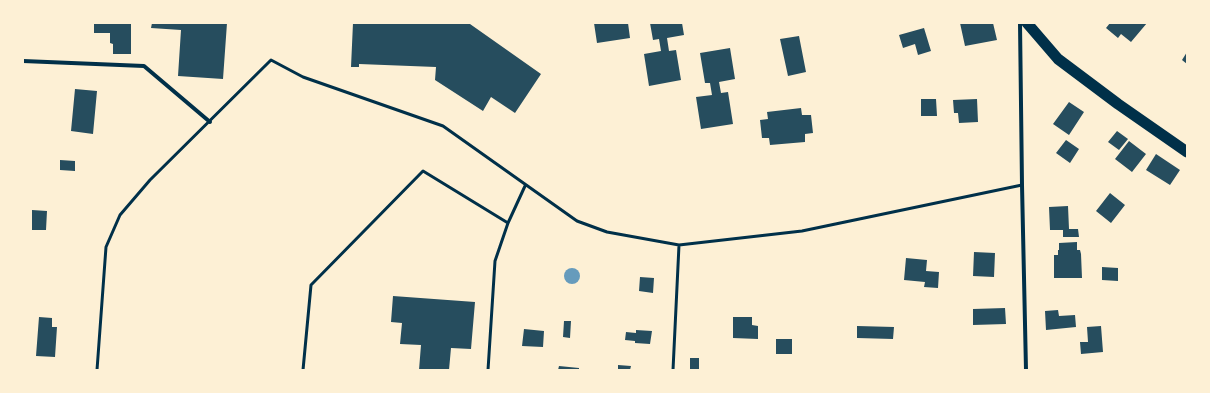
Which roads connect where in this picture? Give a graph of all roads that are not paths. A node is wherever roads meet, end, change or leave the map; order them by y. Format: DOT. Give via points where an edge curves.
graph roads {
  1 [pos="1020,23"];
  2 [pos="1027,23"];
  3 [pos="23,61"];
  4 [pos="210,122"];
  5 [pos="1187,152"];
  6 [pos="1022,185"];
  7 [pos="525,186"];
  8 [pos="508,223"];
  9 [pos="679,245"];
  10 [pos="97,370"];
  11 [pos="303,370"];
  12 [pos="488,370"];
  13 [pos="673,370"];
  14 [pos="1026,370"];
  1 -- 6 [label="street"];
  2 -- 5 [label="highway" via="1058,59"];
  3 -- 4 [label="street" via="144,66"];
  4 -- 7 [label="lane" via="271,60 303,77 443,126"];
  4 -- 10 [label="lane" via="150,180 120,215 106,247"];
  6 -- 9 [label="lane" via="802,231"];
  6 -- 14 [label="street"];
  7 -- 8 [label="lane"];
  7 -- 9 [label="lane" via="577,221 607,232"];
  8 -- 11 [label="lane" via="423,170 311,285"];
  8 -- 12 [label="lane" via="495,261"];
  9 -- 13 [label="lane"];
}
